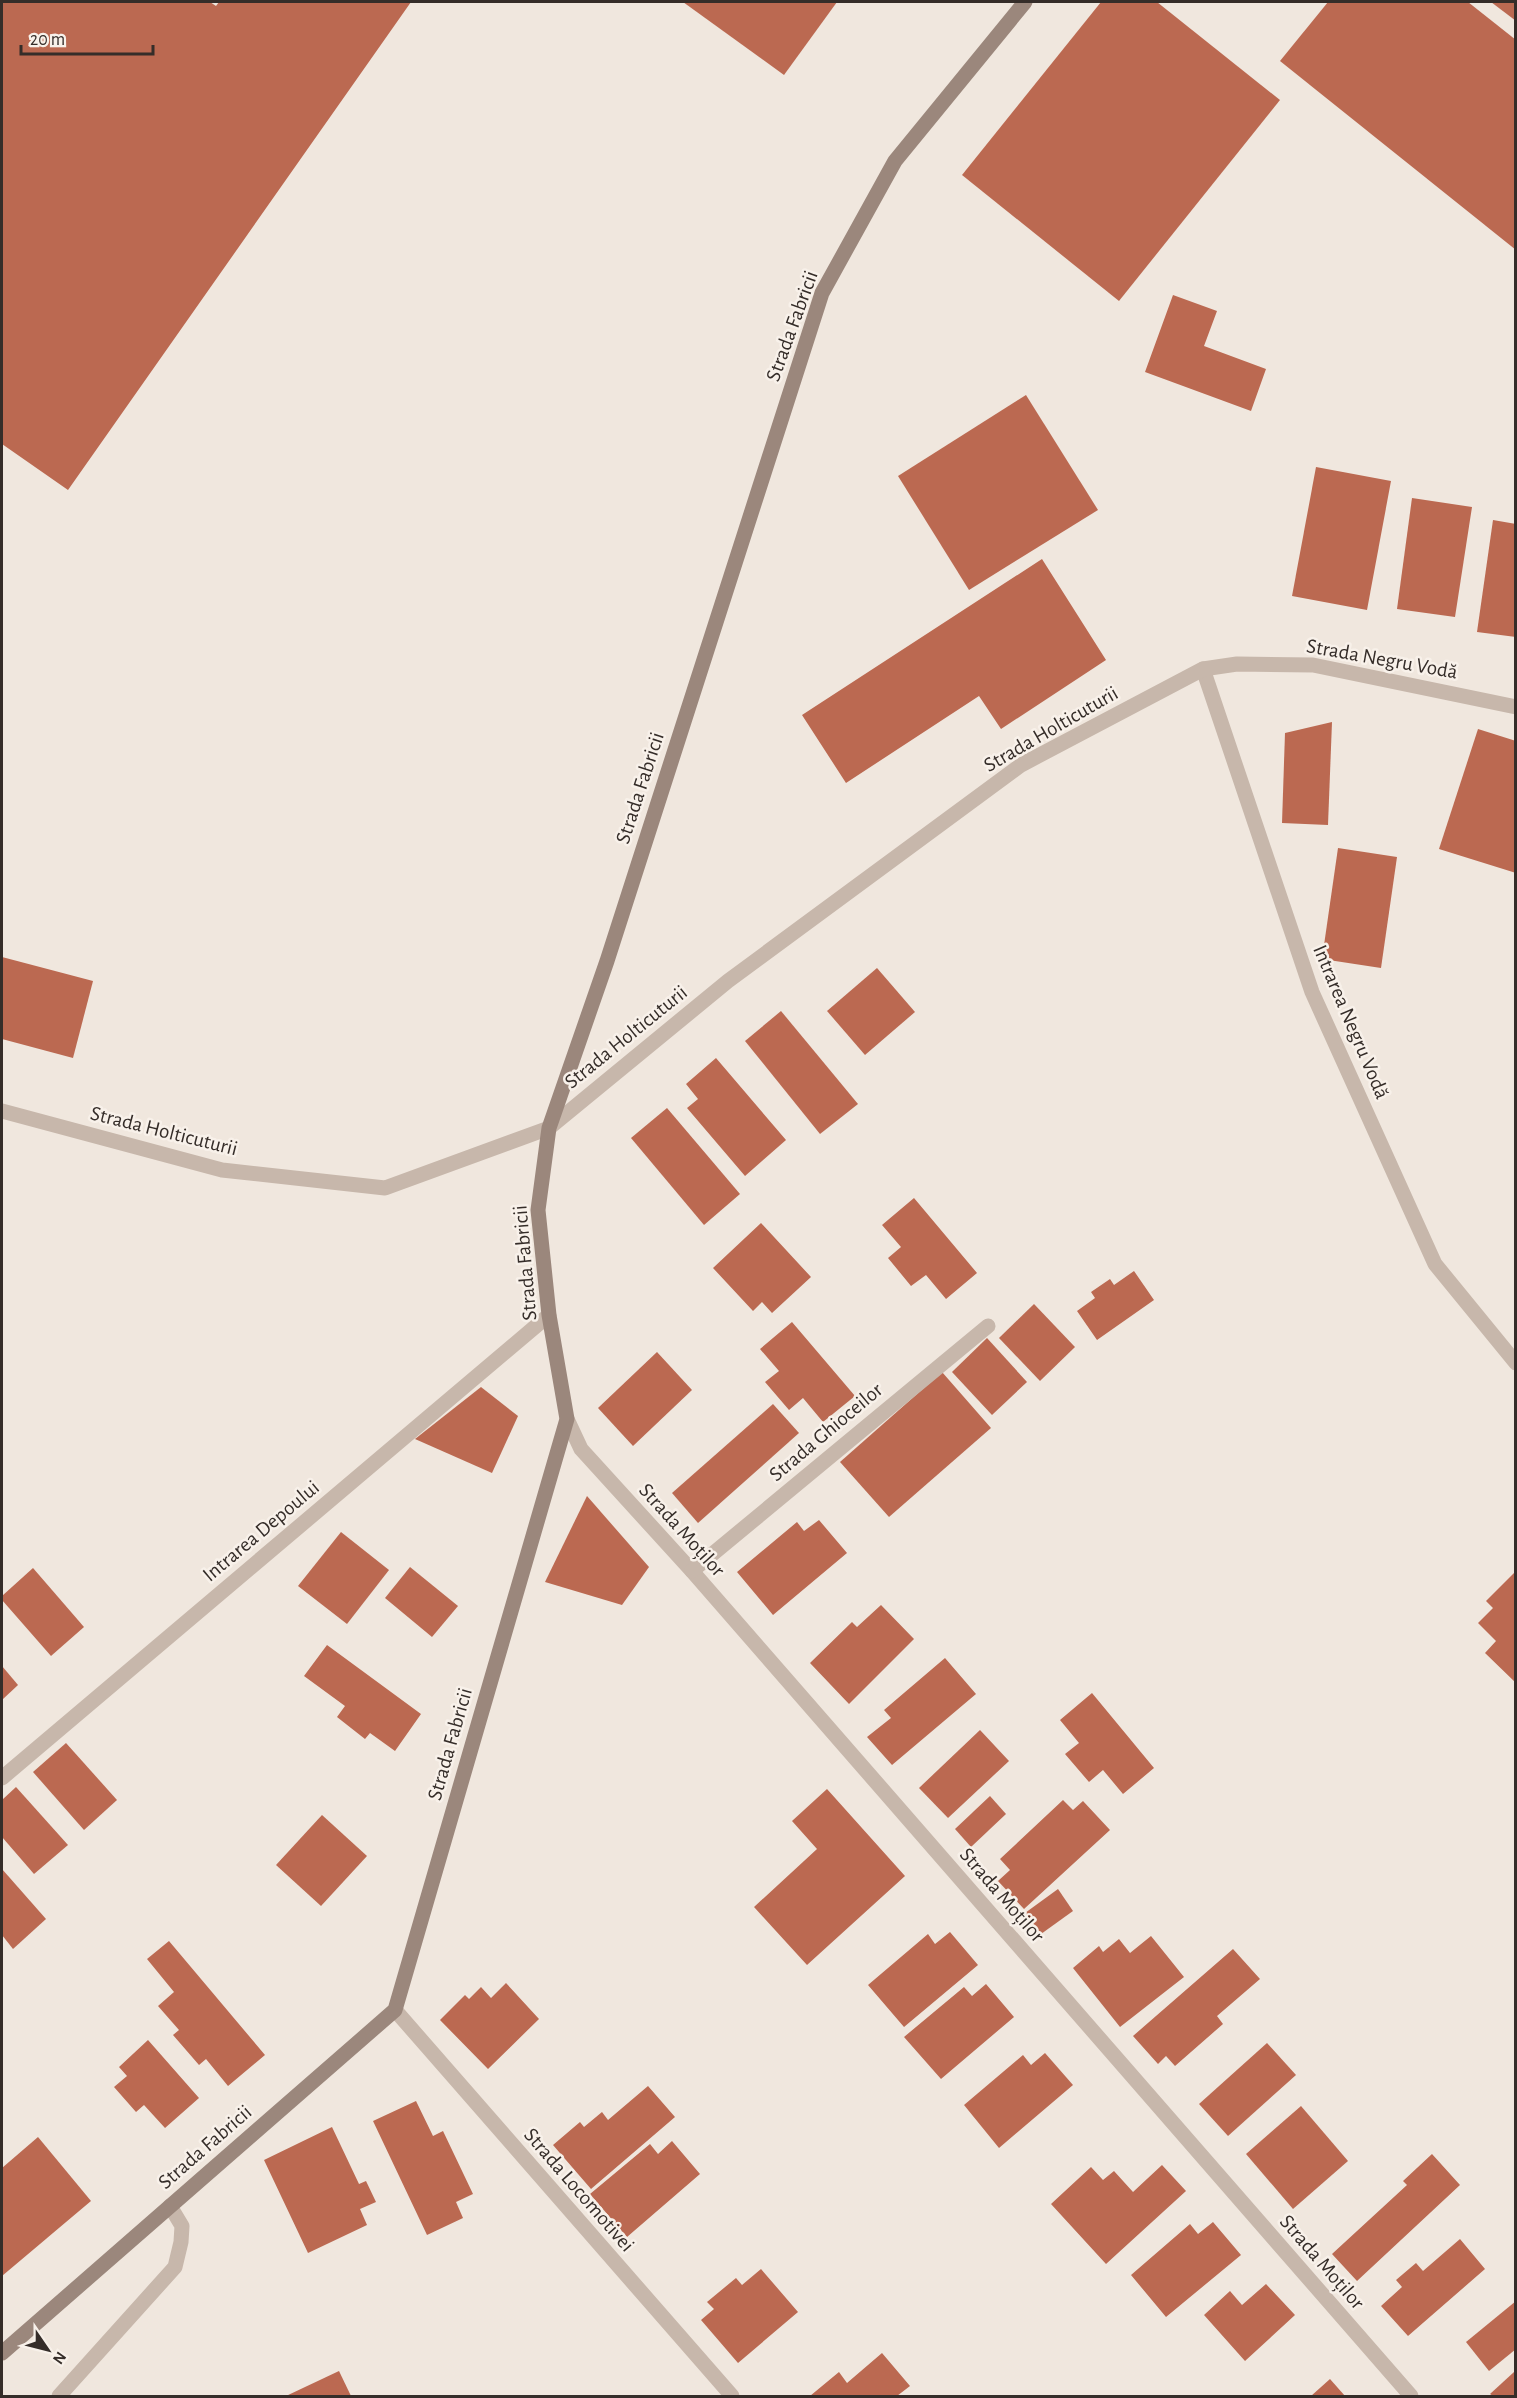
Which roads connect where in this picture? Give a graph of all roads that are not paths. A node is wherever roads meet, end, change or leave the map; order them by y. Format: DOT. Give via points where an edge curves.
graph roads {
  1 [pos="1025,2"];
  2 [pos="1203,669"];
  3 [pos="1515,707"];
  4 [pos="2,1111"];
  5 [pos="549,1128"];
  6 [pos="549,1315"];
  7 [pos="988,1326"];
  8 [pos="1515,1364"];
  9 [pos="567,1419"];
  10 [pos="692,1571"];
  11 [pos="2,1778"];
  12 [pos="395,2010"];
  13 [pos="170,2206"];
  14 [pos="2,2353"];
  15 [pos="59,2397"];
  16 [pos="732,2397"];
  17 [pos="1411,2397"];
  1 -- 5 [label="street, Strada Fabricii" via="895,162 822,292 607,961"];
  2 -- 3 [label="street, Strada Negru Vodă" via="1237,664 1313,664"];
  2 -- 5 [label="street, Strada Holticuturii" via="1021,765 728,981"];
  2 -- 8 [label="street, Intrarea Negru Vodă" via="1312,992 1435,1264"];
  4 -- 5 [label="street, Strada Holticuturii" via="222,1170 385,1188"];
  5 -- 6 [label="street, Strada Fabricii" via="538,1210"];
  6 -- 9 [label="street, Strada Fabricii"];
  6 -- 11 [label="street, Intrarea Depoului"];
  7 -- 10 [label="street, Strada Ghioceilor"];
  9 -- 10 [label="street, Strada Moților" via="581,1449"];
  9 -- 12 [label="street, Strada Fabricii"];
  10 -- 17 [label="street, Strada Moților"];
  12 -- 13 [label="street, Strada Fabricii"];
  12 -- 16 [label="street, Strada Locomotivei"];
  13 -- 14 [label="street, Strada Fabricii"];
  13 -- 15 [label="street" via="182,2226 175,2267"];
}
